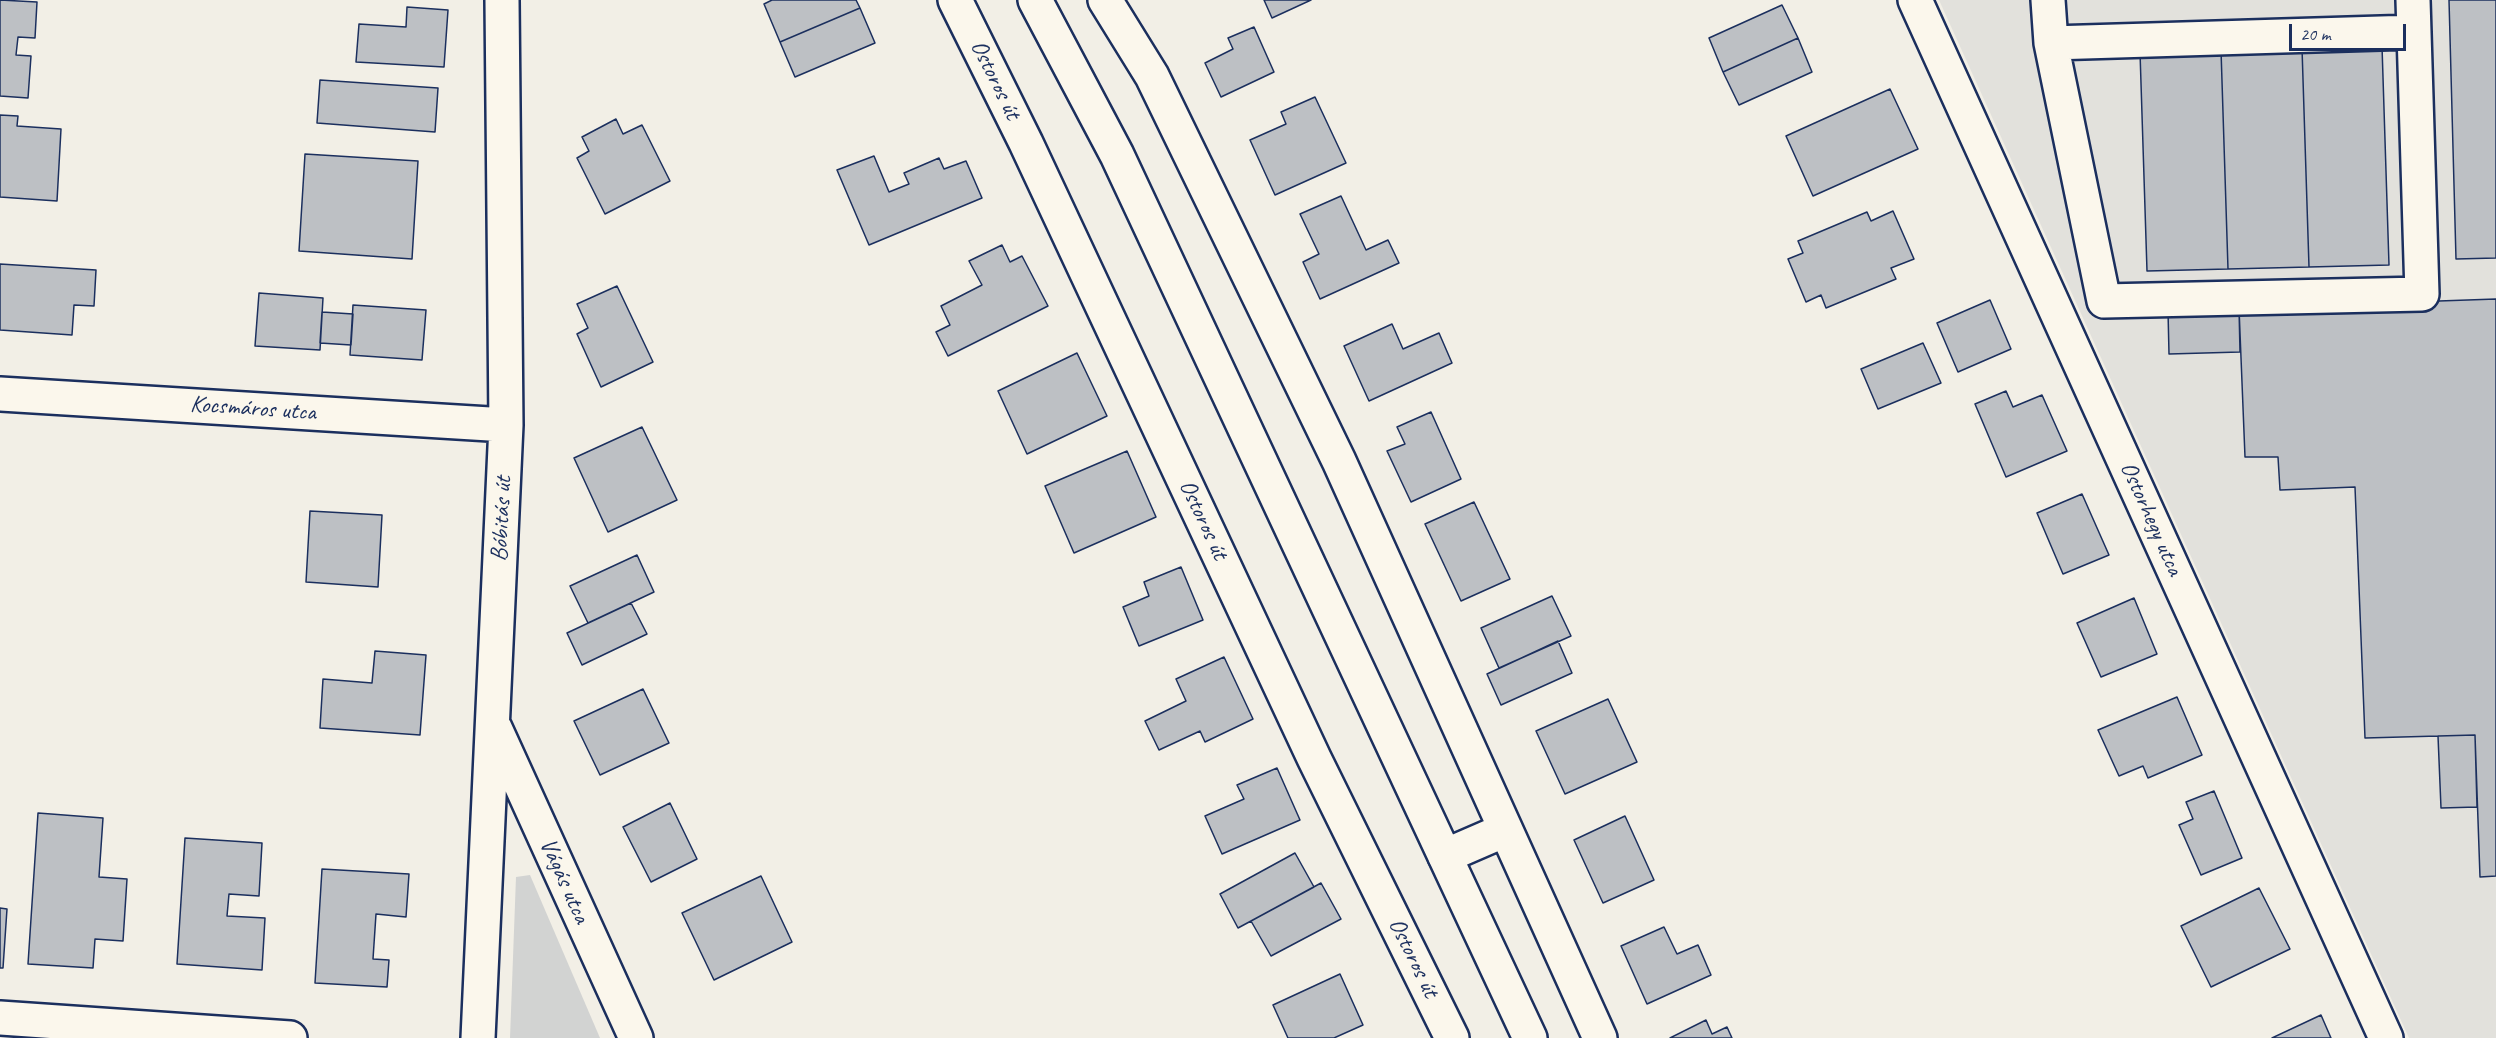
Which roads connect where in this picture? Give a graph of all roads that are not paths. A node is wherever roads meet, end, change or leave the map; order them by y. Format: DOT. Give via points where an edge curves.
graph roads {
  1 [pos="502,0"];
  2 [pos="955,0"];
  3 [pos="1035,0"];
  4 [pos="1105,0"];
  5 [pos="1915,0"];
  6 [pos="2048,0"];
  7 [pos="2413,0"];
  8 [pos="2414,32"];
  9 [pos="2051,43"];
  10 [pos="0,394"];
  11 [pos="506,425"];
  12 [pos="492,724"];
  13 [pos="1505,830"];
  14 [pos="1445,856"];
  15 [pos="0,1018"];
  16 [pos="290,1038"];
  17 [pos="478,1038"];
  18 [pos="636,1038"];
  19 [pos="1452,1038"];
  20 [pos="1530,1038"];
  21 [pos="1600,1038"];
  22 [pos="2386,1038"];
  1 -- 11 [label="street, Bóbitás út"];
  2 -- 19 [label="street, Ostoros út" via="1314,758"];
  3 -- 14 [label="street" via="1116,155"];
  4 -- 13 [label="street" via="1152,76 1340,460"];
  5 -- 22 [label="street, Ostorhegy utca"];
  6 -- 9 [label="street"];
  7 -- 8 [label="street"];
  8 -- 9 [label="street"];
  8 -- 9 [label="street" via="2422,294 2104,301"];
  10 -- 11 [label="street, Kocsmáros utca"];
  11 -- 12 [label="street, Bóbitás út"];
  12 -- 17 [label="street, Bóbitás út"];
  12 -- 18 [label="street, Vágás utca"];
  13 -- 14 [label="street"];
  13 -- 21 [label="street"];
  14 -- 20 [label="street"];
  15 -- 16 [label="street"];
}
